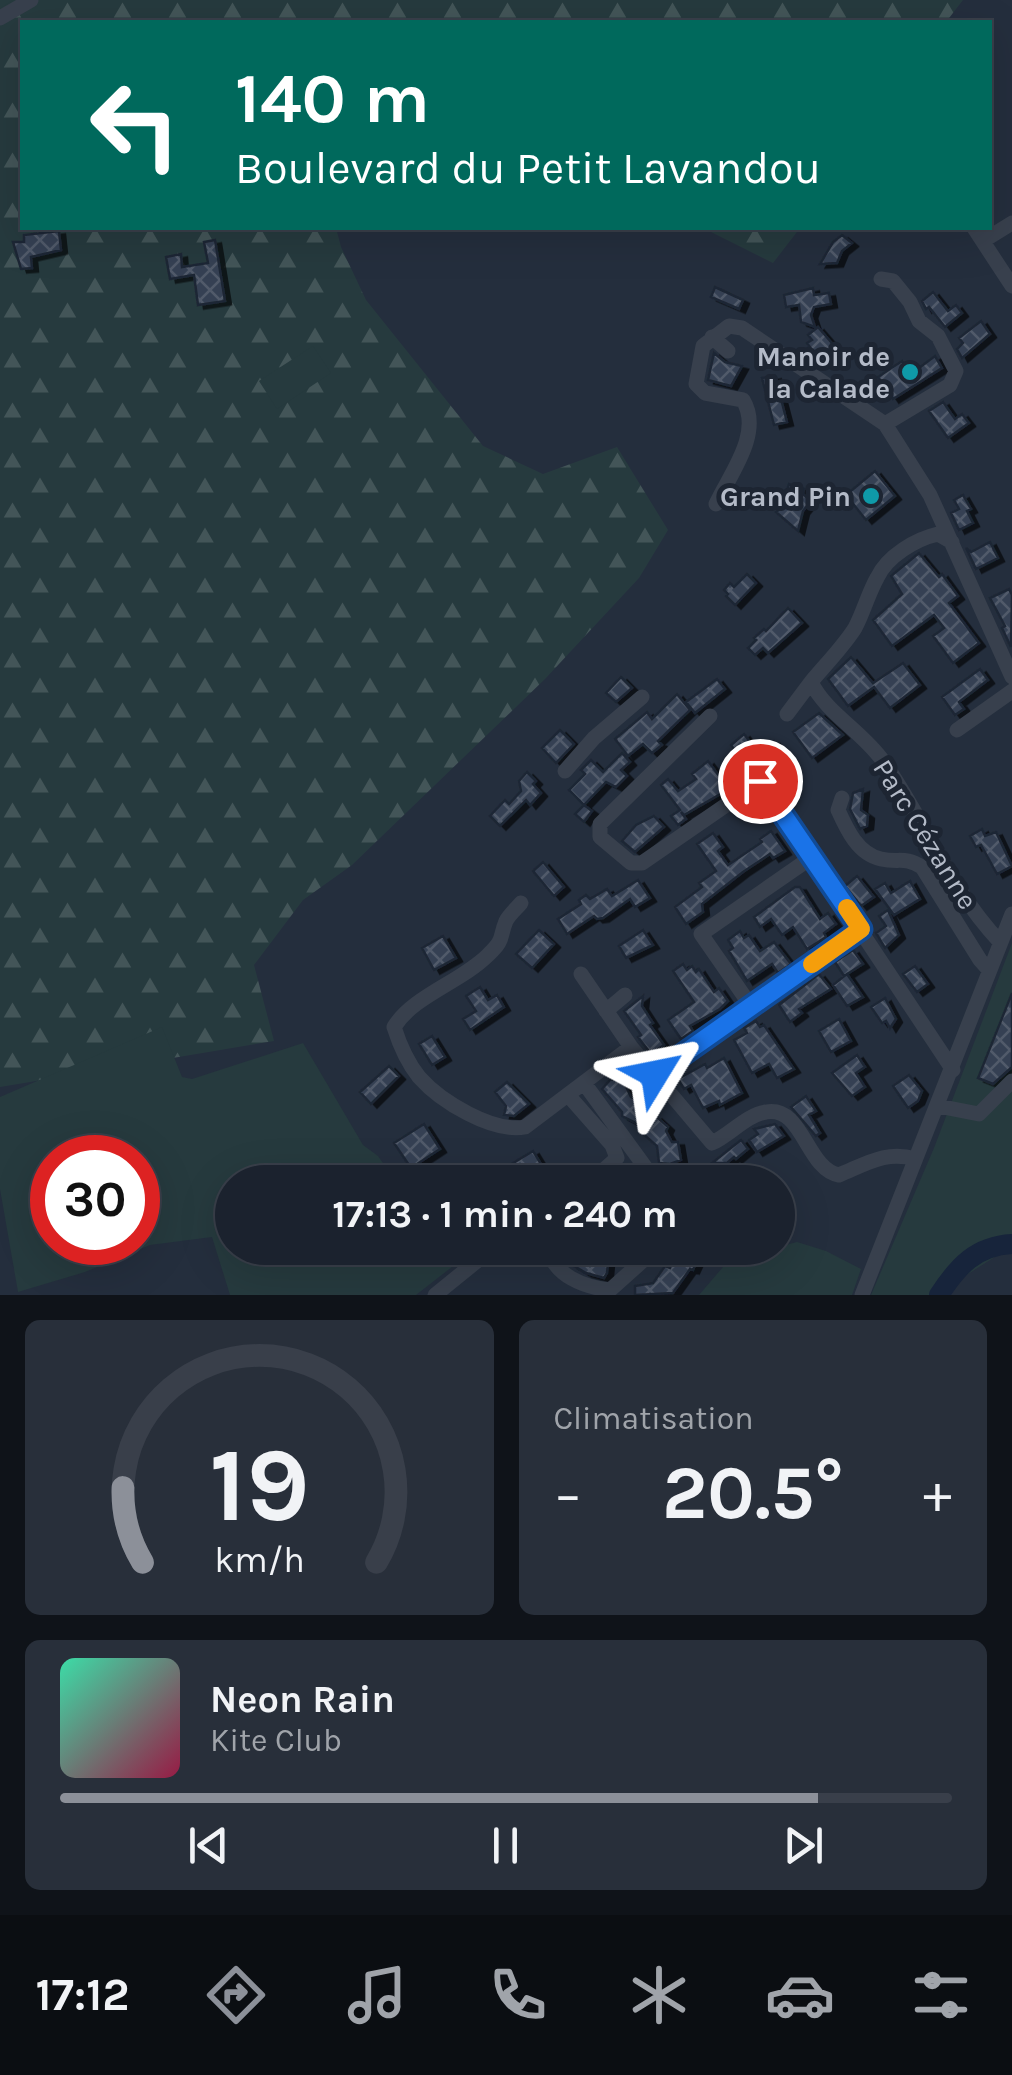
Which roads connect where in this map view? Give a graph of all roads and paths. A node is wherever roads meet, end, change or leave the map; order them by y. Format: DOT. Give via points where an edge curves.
graph roads {
  1 [pos="31,0"];
  2 [pos="0,18"];
  3 [pos="979,234"];
  4 [pos="882,279"];
  5 [pos="1012,286"];
  6 [pos="712,337"];
  7 [pos="728,351"];
  8 [pos="886,424"];
  9 [pos="716,504"];
  10 [pos="952,542"];
  11 [pos="1012,677"];
  12 [pos="810,682"];
  13 [pos="1012,691"];
  14 [pos="642,697"];
  15 [pos="787,714"];
  16 [pos="710,716"];
  17 [pos="957,730"];
  18 [pos="565,771"];
  19 [pos="842,798"];
  20 [pos="812,857"];
  21 [pos="522,902"];
  22 [pos="1012,914"];
  23 [pos="861,929"];
  24 [pos="1000,942"];
  25 [pos="989,970"];
  26 [pos="581,974"];
  27 [pos="625,995"];
  28 [pos="751,1006"];
  29 [pos="606,1011"];
  30 [pos="632,1047"];
  31 [pos="952,1070"];
  32 [pos="655,1074"];
  33 [pos="584,1083"];
  34 [pos="1004,1083"];
  35 [pos="568,1096"];
  36 [pos="938,1106"];
  37 [pos="916,1160"];
  38 [pos="609,1165"];
  39 [pos="644,1165"];
  40 [pos="472,1265"];
  41 [pos="556,1265"];
  42 [pos="639,1265"];
  43 [pos="434,1295"];
  44 [pos="862,1295"];
  1 -- 2 [label="street"];
  3 -- 5 [label="street"];
  4 -- 8 [label="street" via="893,280 919,321 938,336 956,371 950,386"];
  6 -- 7 [label="street"];
  6 -- 8 [label="street" via="732,325"];
  6 -- 9 [label="street" via="703,346 696,384 705,393 743,400 750,418 748,442"];
  8 -- 10 [label="street"];
  10 -- 11 [label="street"];
  10 -- 12 [label="street" via="938,534 917,539 877,575 853,631"];
  12 -- 15 [label="street"];
  12 -- 24 [label="street, Parc Cézanne" via="820,701 881,758 972,912"];
  13 -- 17 [label="street"];
  14 -- 18 [label="street"];
  16 -- 20 [label="street" via="600,824 600,836 631,863 642,863 760,781"];
  19 -- 25 [label="street" via="838,810 864,852 909,859 922,868"];
  20 -- 23 [label="street"];
  20 -- 28 [label="street" via="701,934"];
  21 -- 35 [label="street" via="490,954 403,1012 394,1027 420,1078 476,1116 512,1129 526,1126"];
  22 -- 24 [label="street"];
  23 -- 28 [label="street"];
  23 -- 31 [label="street"];
  24 -- 25 [label="street"];
  25 -- 31 [label="street"];
  26 -- 29 [label="street"];
  27 -- 29 [label="street"];
  28 -- 32 [label="street"];
  29 -- 30 [label="street"];
  30 -- 32 [label="street"];
  30 -- 33 [label="street"];
  31 -- 36 [label="street"];
  32 -- 37 [label="street" via="712,1143 774,1111 789,1118 831,1174 887,1154"];
  33 -- 35 [label="street"];
  33 -- 39 [label="street"];
  34 -- 36 [label="street" via="979,1114"];
  35 -- 38 [label="street" via="615,1150"];
  36 -- 37 [label="street"];
  37 -- 44 [label="street"];
  40 -- 43 [label="street"];
  41 -- 42 [label="street" via="593,1288 610,1290"];
}
